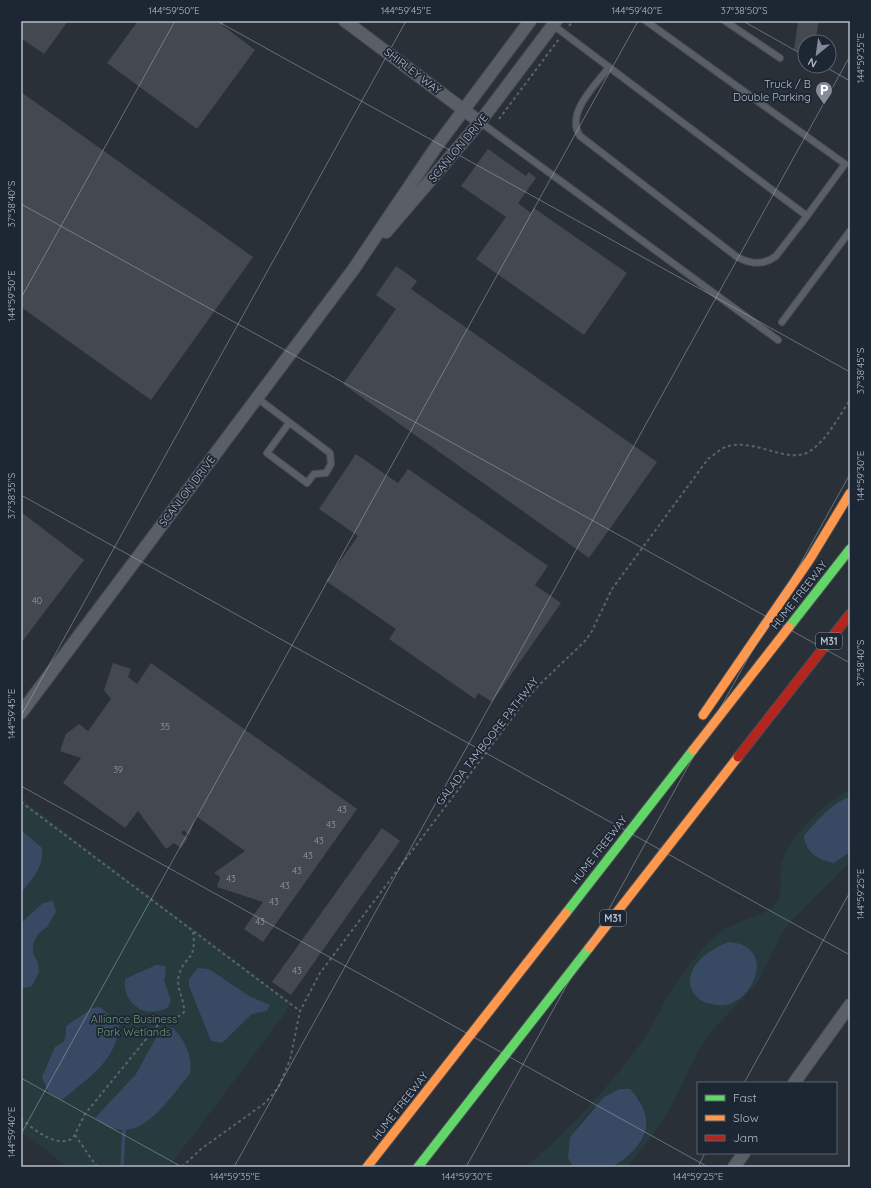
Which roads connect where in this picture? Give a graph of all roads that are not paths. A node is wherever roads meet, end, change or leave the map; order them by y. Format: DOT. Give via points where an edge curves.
graph roads {
  1 [pos="345,21"];
  2 [pos="530,21"];
  3 [pos="646,21"];
  4 [pos="725,21"];
  5 [pos="554,23"];
  6 [pos="780,58"];
  7 [pos="609,67"];
  8 [pos="463,109"];
  9 [pos="480,122"];
  10 [pos="847,166"];
  11 [pos="807,216"];
  12 [pos="850,230"];
  13 [pos="353,270"];
  14 [pos="782,322"];
  15 [pos="778,340"];
  16 [pos="257,398"];
  17 [pos="289,423"];
  18 [pos="850,493"];
  19 [pos="850,549"];
  20 [pos="850,614"];
  21 [pos="850,627"];
  22 [pos="808,669"];
  23 [pos="21,714"];
  24 [pos="699,721"];
  25 [pos="673,760"];
  26 [pos="609,856"];
  27 [pos="850,1005"];
  28 [pos="795,1082"];
  29 [pos="743,1154"];
  30 [pos="367,1167"];
  31 [pos="418,1167"];
  32 [pos="734,1167"];
  1 -- 8 [label="street, SHIRLEY WAY"];
  2 -- 8 [label="street, SCANLON DRIVE"];
  3 -- 10 [label="lane"];
  4 -- 6 [label="lane"];
  5 -- 7 [label="lane" via="564,34"];
  5 -- 9 [label="street, SCANLON DRIVE"];
  7 -- 11 [label="lane"];
  7 -- 11 [label="lane" via="577,110 575,124 580,136 737,257 754,263 770,261"];
  8 -- 9 [label="street, SHIRLEY WAY"];
  8 -- 13 [label="street, SCANLON DRIVE"];
  9 -- 13 [label="street, SCANLON DRIVE"];
  9 -- 15 [label="lane"];
  10 -- 11 [label="lane"];
  12 -- 14 [label="lane"];
  13 -- 16 [label="street, SCANLON DRIVE"];
  16 -- 17 [label="lane"];
  16 -- 23 [label="street, SCANLON DRIVE"];
  17 -- 17 [label="lane" via="330,453 331,464 326,473 314,474 307,483 267,453"];
  18 -- 24 [label="highway" via="810,559"];
  19 -- 26 [label="highway, HUME FREEWAY"];
  20 -- 22 [label="highway, M31"];
  21 -- 22 [label="highway"];
  22 -- 31 [label="highway, M31"];
  25 -- 26 [label="highway"];
  26 -- 30 [label="highway, HUME FREEWAY"];
  27 -- 28 [label="street"];
  29 -- 32 [label="street"];
}
